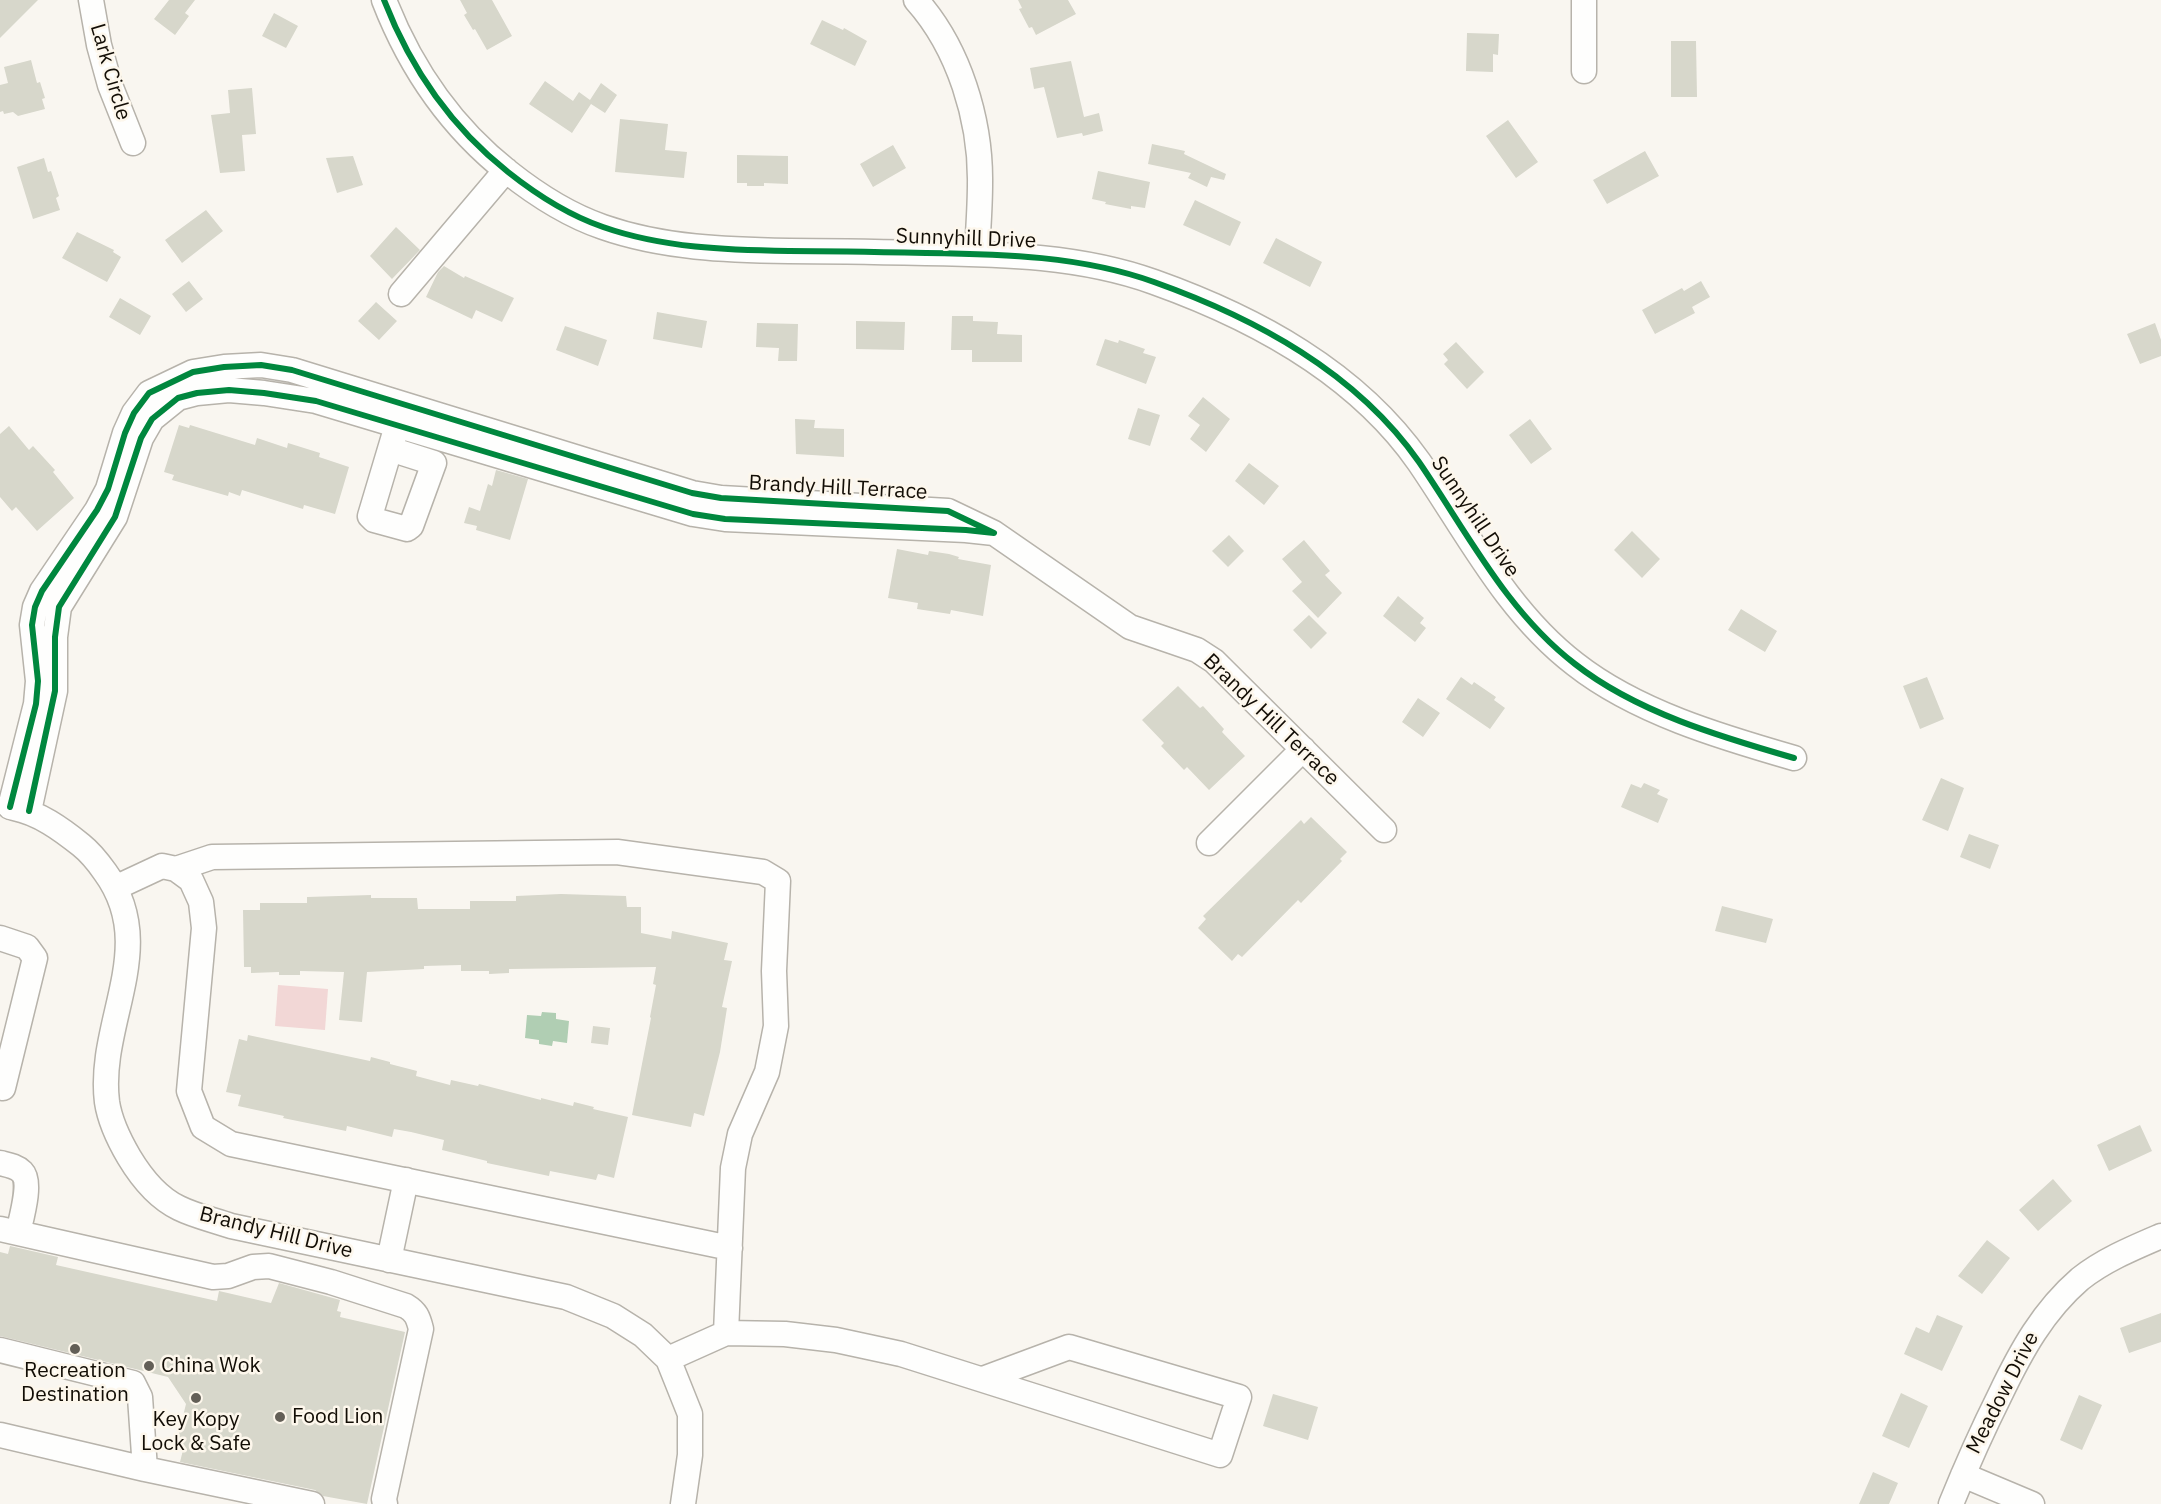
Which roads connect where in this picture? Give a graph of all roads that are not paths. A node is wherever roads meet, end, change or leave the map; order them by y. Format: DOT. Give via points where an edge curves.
graph roads {
  1 [pos="91,0"];
  2 [pos="384,0"];
  3 [pos="916,0"];
  4 [pos="1584,0"];
  5 [pos="1584,71"];
  6 [pos="132,143"];
  7 [pos="506,170"];
  8 [pos="977,254"];
  9 [pos="402,294"];
  10 [pos="400,414"];
  11 [pos="390,449"];
  12 [pos="1303,749"];
  13 [pos="1794,758"];
  14 [pos="13,808"];
  15 [pos="1384,830"];
  16 [pos="1209,843"];
  17 [pos="176,869"];
  18 [pos="117,887"];
  19 [pos="0,939"];
  20 [pos="0,1087"];
  21 [pos="0,1163"];
  22 [pos="406,1180"];
  23 [pos="9,1231"];
  24 [pos="2161,1236"];
  25 [pos="730,1248"];
  26 [pos="389,1260"];
  27 [pos="726,1334"];
  28 [pos="0,1350"];
  29 [pos="668,1359"];
  30 [pos="983,1379"];
  31 [pos="0,1436"];
  32 [pos="145,1469"];
  33 [pos="1963,1475"];
  34 [pos="312,1504"];
  35 [pos="385,1504"];
  36 [pos="683,1504"];
  37 [pos="1952,1504"];
  38 [pos="2032,1504"];
  1 -- 6 [label="street, Lark Circle" via="110,85"];
  2 -- 7 [label="street, Sunnyhill Drive" via="413,63 439,101"];
  3 -- 8 [label="street" via="946,44 963,82 973,121 980,183"];
  4 -- 5 [label="street"];
  7 -- 8 [label="street, Sunnyhill Drive" via="562,209 638,238 738,250"];
  7 -- 9 [label="street"];
  8 -- 13 [label="street, Sunnyhill Drive" via="1051,259 1152,281 1208,302 1324,366 1380,415 1416,459 1517,609 1576,665 1610,688 1669,716 1731,740"];
  10 -- 11 [label="street"];
  10 -- 12 [label="street, Brandy Hill Terrace" via="704,516 994,533 1130,627 1197,650 1214,661"];
  10 -- 14 [label="street, Brandy Hill Terrace" via="292,370 261,365 193,372 149,393 125,433 98,510 35,607 32,625 38,681 36,704"];
  12 -- 15 [label="street, Brandy Hill Terrace"];
  12 -- 16 [label="street"];
  14 -- 18 [label="street, Brandy Hill Drive" via="63,831 92,853"];
  17 -- 18 [label="street" via="162,866"];
  17 -- 22 [label="street" via="191,880 201,902 204,928 189,1091 203,1127 231,1144"];
  17 -- 25 [label="street" via="212,857 616,852 763,872 778,881 776,1026 768,1072 740,1134 733,1168"];
  18 -- 26 [label="street, Brandy Hill Drive" via="129,939 107,1062 108,1102 117,1137 136,1169 178,1208 231,1226"];
  19 -- 20 [label="street" via="27,947 35,958 3,1088"];
  21 -- 23 [label="street" via="24,1173 28,1183"];
  22 -- 25 [label="street"];
  22 -- 26 [label="street"];
  23 -- 35 [label="street" via="213,1277 269,1266 413,1310 421,1329"];
  24 -- 33 [label="street, Meadow Drive" via="2109,1260 2082,1278 2037,1325"];
  25 -- 27 [label="street"];
  26 -- 29 [label="street, Brandy Hill Drive" via="566,1298 613,1316 644,1335"];
  27 -- 29 [label="street"];
  27 -- 30 [label="street" via="784,1334 836,1340 901,1354"];
  28 -- 32 [label="street" via="133,1383 140,1396"];
  29 -- 36 [label="street" via="690,1414 690,1455"];
  30 -- 30 [label="street" via="1220,1455 1239,1397 1069,1347"];
  31 -- 32 [label="street"];
  32 -- 34 [label="street"];
  33 -- 37 [label="street, Meadow Drive"];
  33 -- 38 [label="street"];
}
